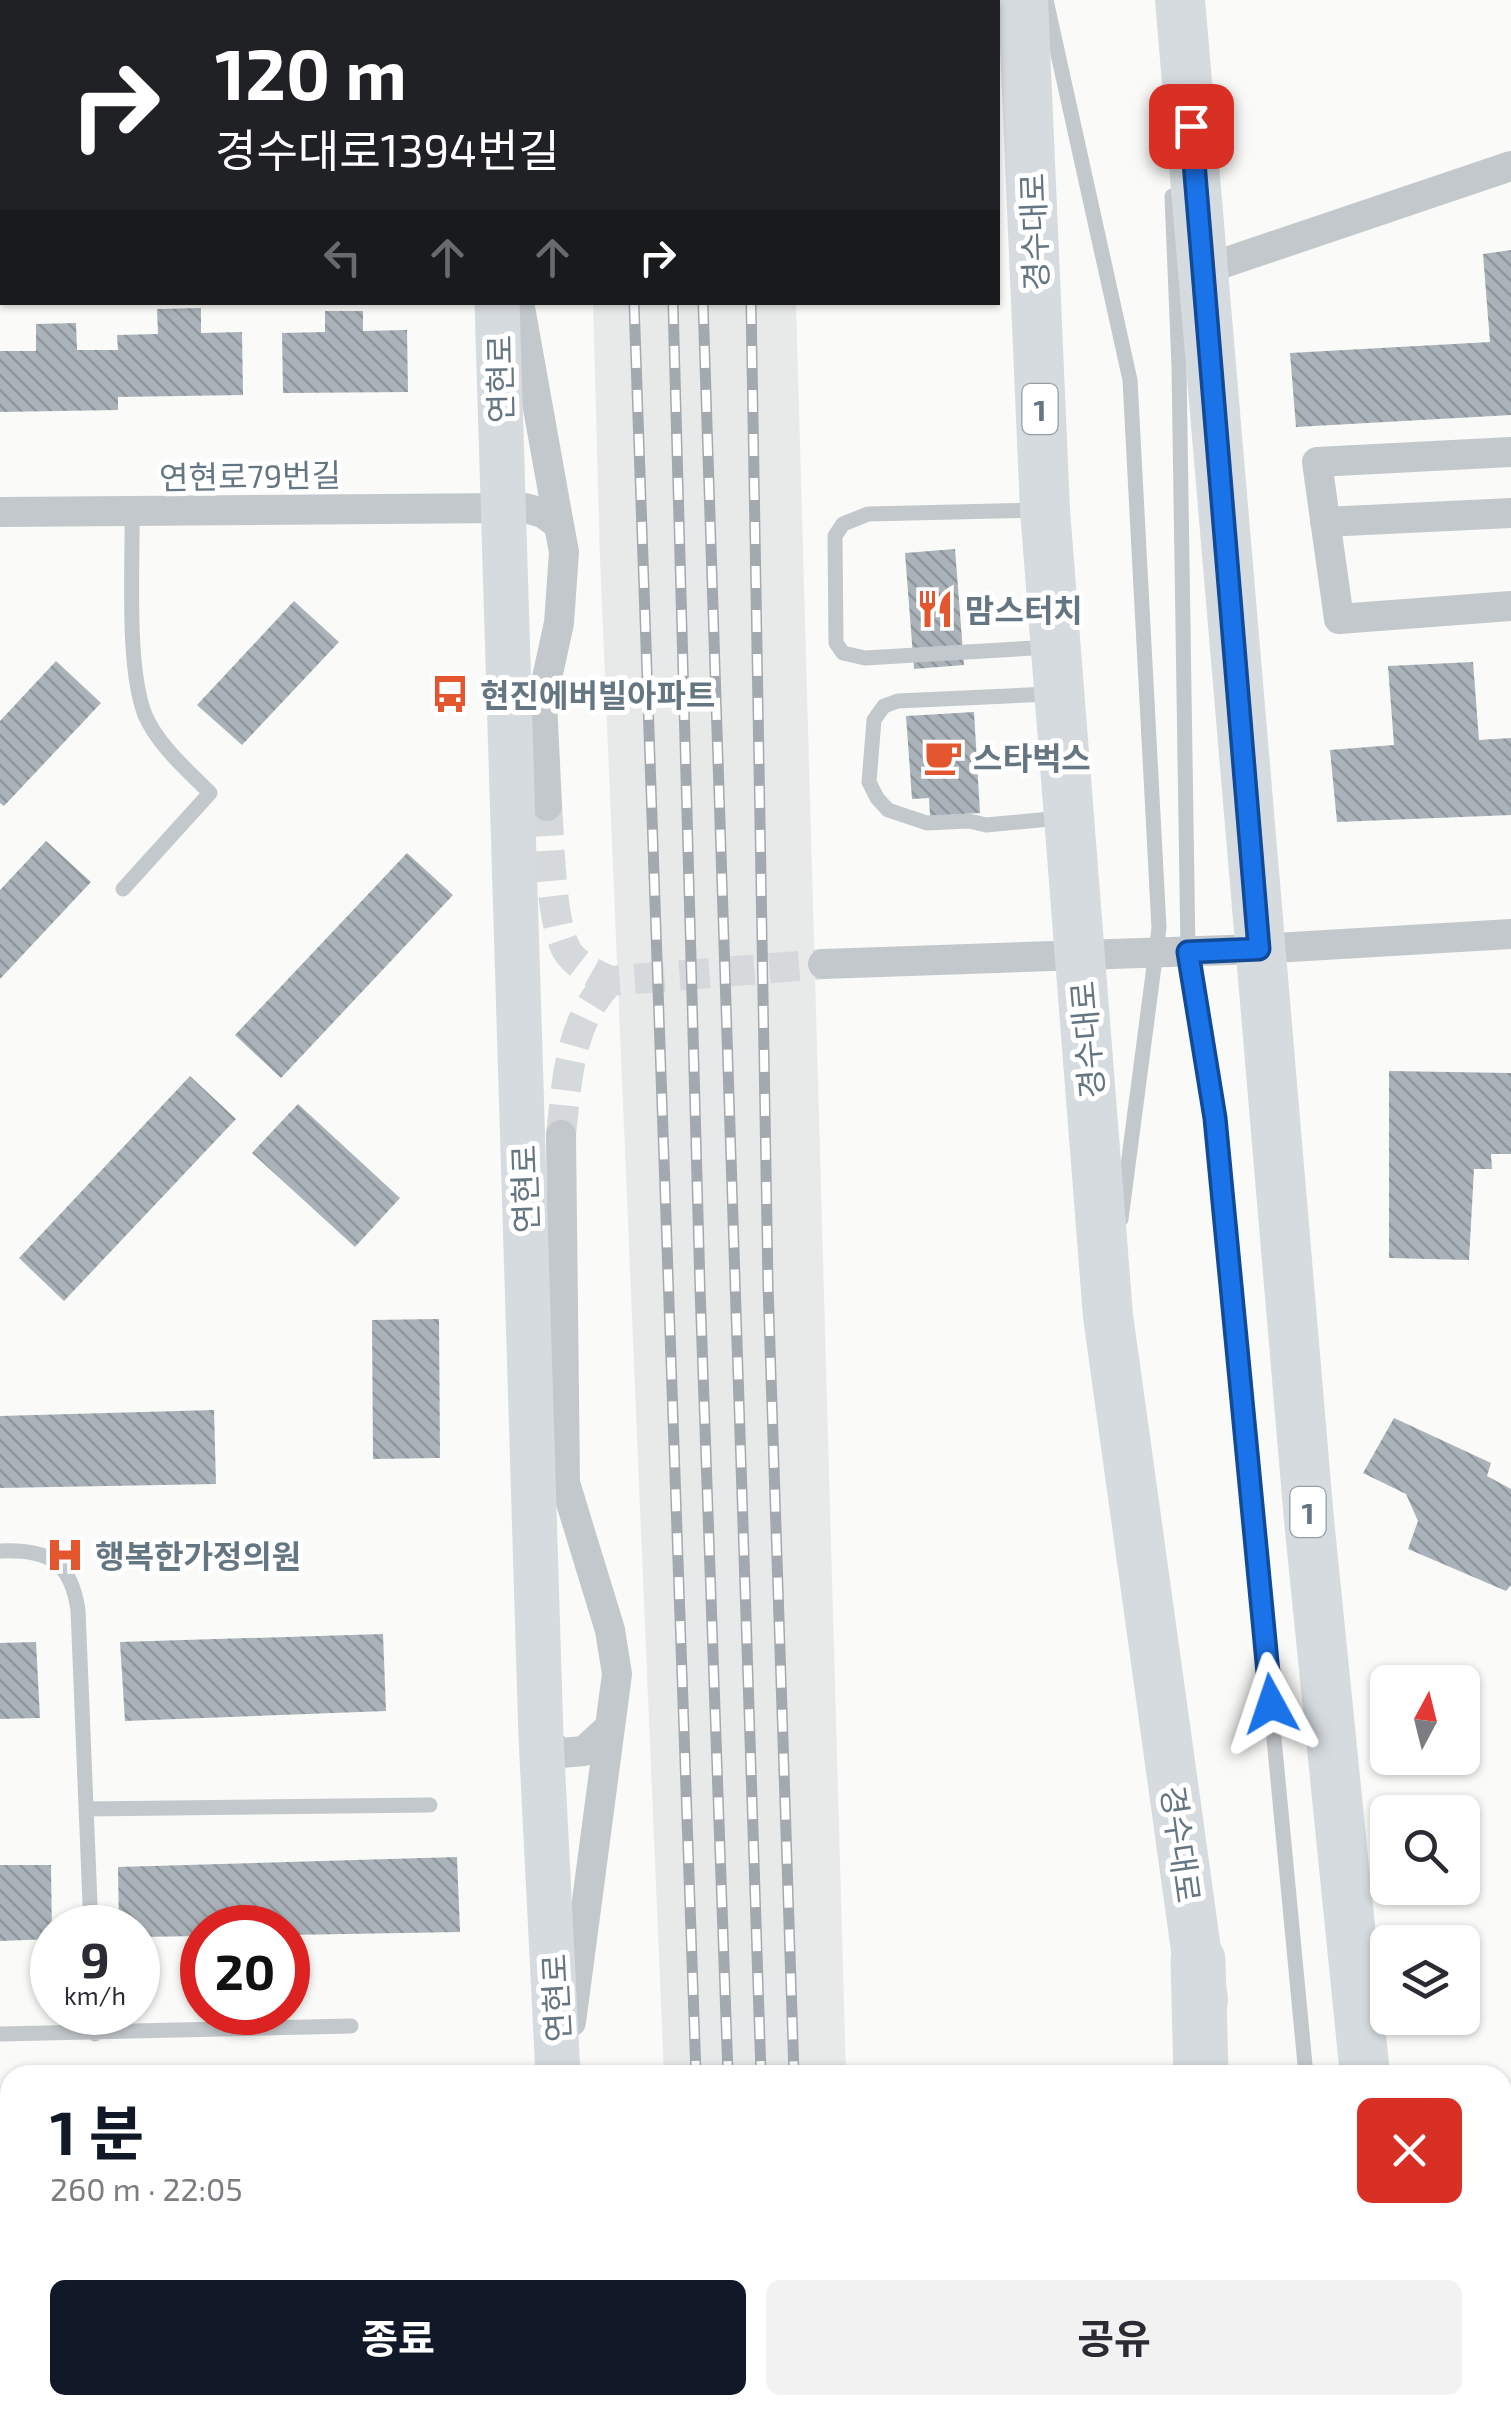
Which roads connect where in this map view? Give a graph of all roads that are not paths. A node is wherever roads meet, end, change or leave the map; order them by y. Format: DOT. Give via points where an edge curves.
graph roads {
  1 [pos="1023,0"];
  2 [pos="1046,0"];
  3 [pos="1164,0"];
  4 [pos="1177,23"];
  5 [pos="1511,166"];
  6 [pos="1171,173"];
  7 [pos="1203,270"];
  8 [pos="497,305"];
  9 [pos="520,305"];
  10 [pos="1511,452"];
  11 [pos="501,510"];
  12 [pos="1044,510"];
  13 [pos="0,512"];
  14 [pos="132,512"];
  15 [pos="1511,512"];
  16 [pos="1325,522"];
  17 [pos="560,525"];
  18 [pos="1511,606"];
  19 [pos="1057,670"];
  20 [pos="547,806"];
  21 [pos="1068,818"];
  22 [pos="123,889"];
  23 [pos="1511,934"];
  24 [pos="1259,949"];
  25 [pos="1156,952"];
  26 [pos="1188,952"];
  27 [pos="1080,954"];
  28 [pos="824,964"];
  29 [pos="561,1135"];
  30 [pos="1108,1316"];
  31 [pos="0,1551"];
  32 [pos="610,1727"];
  33 [pos="542,1737"];
  34 [pos="430,1805"];
  35 [pos="86,1810"];
  36 [pos="90,1905"];
  37 [pos="1198,1960"];
  38 [pos="351,2026"];
  39 [pos="160,2032"];
  40 [pos="0,2034"];
  41 [pos="30,2034"];
  42 [pos="560,2065"];
  43 [pos="562,2065"];
  44 [pos="1192,2065"];
  45 [pos="1200,2065"];
  46 [pos="1210,2065"];
  47 [pos="1305,2065"];
  48 [pos="1364,2065"];
  1 -- 12 [label="main road, 경수대로 / 1"];
  2 -- 25 [label="lane" via="1130,380"];
  3 -- 4 [label="lane"];
  4 -- 7 [label="main road"];
  5 -- 7 [label="street"];
  6 -- 26 [label="lane"];
  7 -- 24 [label="main road"];
  8 -- 11 [label="street, 연현로"];
  9 -- 17 [label="street"];
  10 -- 16 [label="street" via="1317,462"];
  11 -- 14 [label="street, 연현로79번길"];
  11 -- 17 [label="street, 연현로79번길" via="525,508"];
  11 -- 33 [label="street, 연현로"];
  12 -- 19 [label="main road, 경수대로 / 1"];
  12 -- 19 [label="lane" via="868,514 843,524 836,536 836,643 843,653 865,658"];
  13 -- 14 [label="street, 연현로79번길"];
  14 -- 22 [label="lane" via="135,672 146,716 166,748 210,793"];
  15 -- 16 [label="street"];
  16 -- 18 [label="street" via="1339,619"];
  17 -- 20 [label="street" via="559,623 542,702"];
  19 -- 21 [label="main road, 경수대로 / 1"];
  19 -- 21 [label="lane" via="884,706 874,720 869,782 888,810 927,823"];
  21 -- 27 [label="main road, 경수대로 / 1"];
  23 -- 24 [label="street"];
  24 -- 26 [label="street"];
  24 -- 48 [label="main road, 1"];
  25 -- 26 [label="street"];
  25 -- 27 [label="street"];
  25 -- 30 [label="lane"];
  26 -- 47 [label="lane" via="1215,1118"];
  27 -- 28 [label="street"];
  27 -- 30 [label="main road, 경수대로 / 1"];
  29 -- 32 [label="street" via="565,1483 610,1630 617,1674"];
  30 -- 37 [label="main road, 경수대로 / 1"];
  31 -- 35 [label="lane" via="53,1561 74,1582"];
  32 -- 33 [label="street" via="584,1750 560,1753"];
  32 -- 43 [label="street"];
  33 -- 42 [label="street, 연현로"];
  34 -- 35 [label="lane"];
  35 -- 36 [label="lane"];
  37 -- 44 [label="main road"];
  37 -- 45 [label="highway"];
  37 -- 46 [label="main road, 경수대로 / 1"];
  38 -- 39 [label="lane"];
  40 -- 41 [label="lane"];
}
